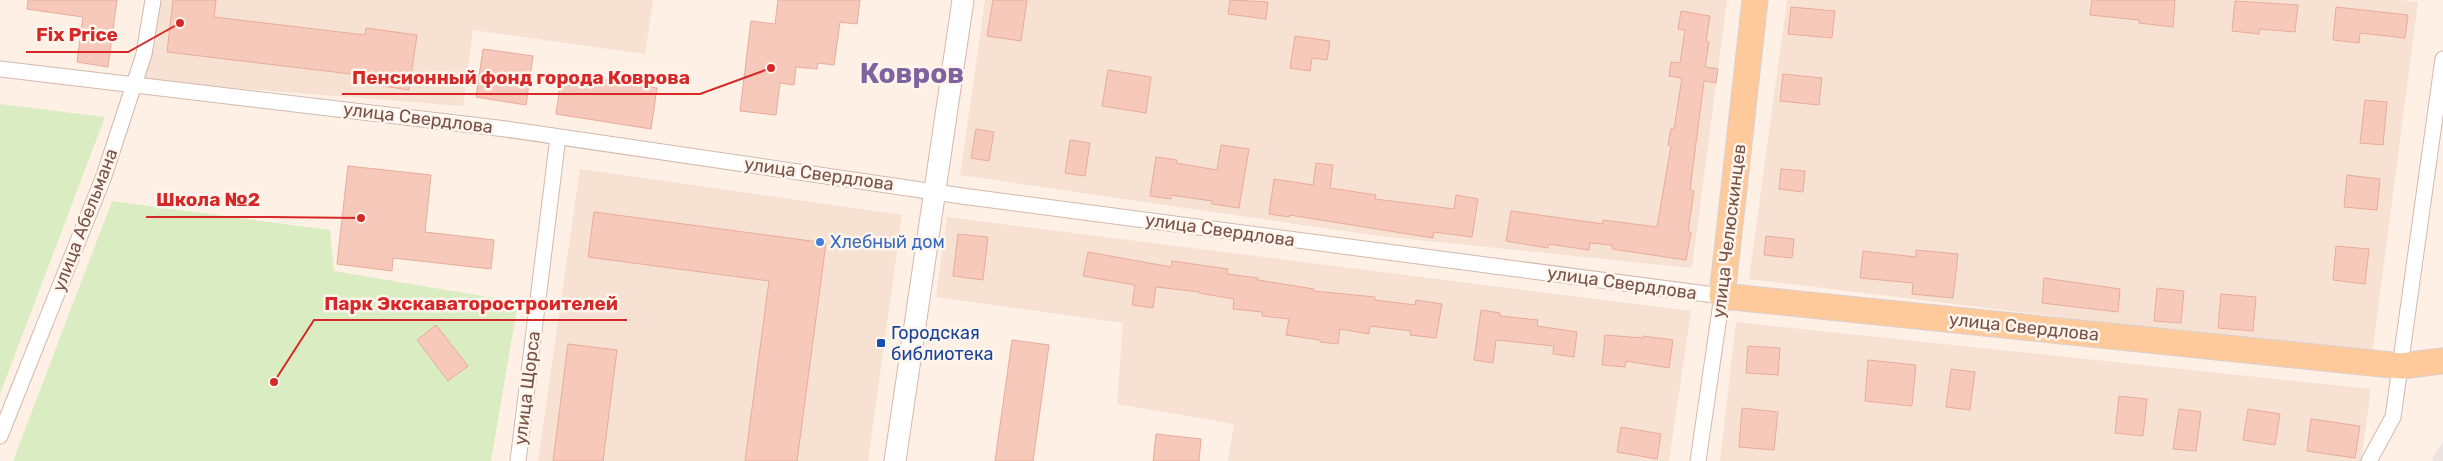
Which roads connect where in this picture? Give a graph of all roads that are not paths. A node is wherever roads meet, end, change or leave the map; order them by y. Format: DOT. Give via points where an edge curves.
graph roads {
  1 [pos="153,0"];
  2 [pos="963,0"];
  3 [pos="1755,0"];
  4 [pos="2443,59"];
  5 [pos="0,69"];
  6 [pos="134,86"];
  7 [pos="558,137"];
  8 [pos="935,191"];
  9 [pos="1722,296"];
  10 [pos="2443,361"];
  11 [pos="2401,366"];
  12 [pos="0,436"];
  13 [pos="518,461"];
  14 [pos="895,461"];
  15 [pos="1698,461"];
  16 [pos="2369,461"];
  1 -- 6 [label="street, улица Абельмана" via="144,54"];
  2 -- 8 [label="main road"];
  3 -- 9 [label="main road, улица Челюскинцев"];
  4 -- 11 [label="street"];
  5 -- 6 [label="street, улица Свердлова"];
  6 -- 7 [label="street, улица Свердлова" via="379,112"];
  6 -- 12 [label="street, улица Абельмана" via="104,176"];
  7 -- 8 [label="street, улица Свердлова"];
  7 -- 13 [label="street, улица Щорса"];
  8 -- 9 [label="street, улица Свердлова"];
  8 -- 14 [label="main road"];
  9 -- 11 [label="main road, улица Свердлова"];
  9 -- 15 [label="street, улица Челюскинцев"];
  10 -- 11 [label="main road, улица Свердлова"];
  11 -- 16 [label="street" via="2393,417"];
}
